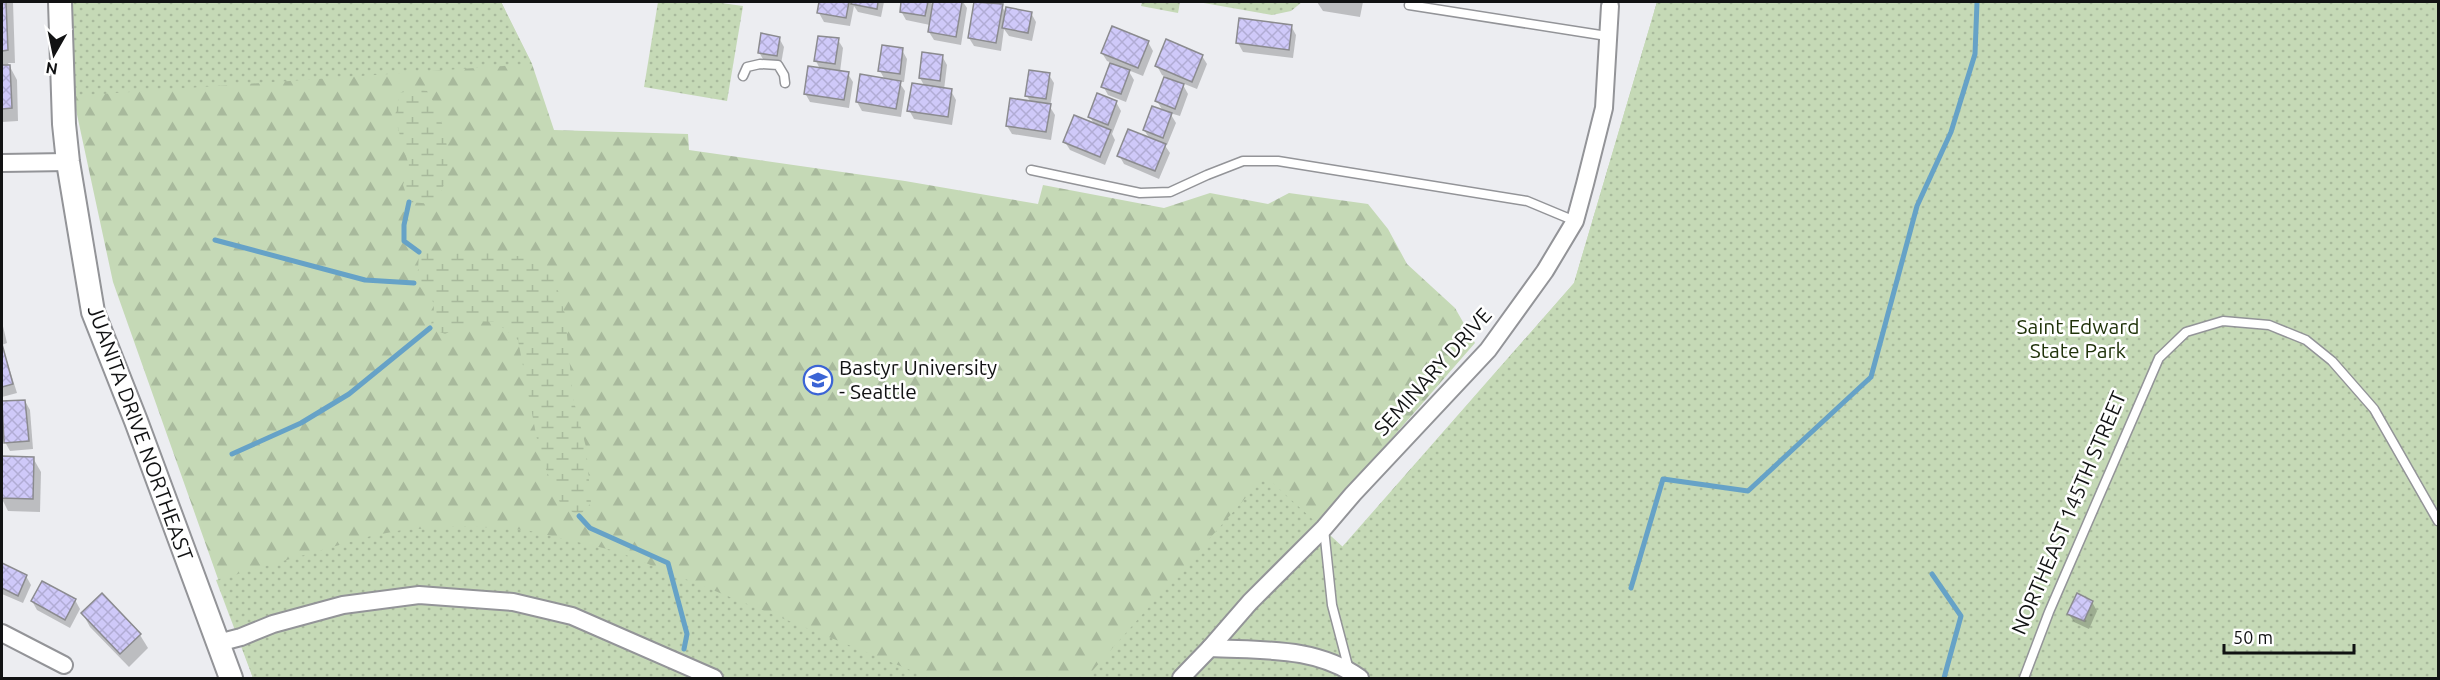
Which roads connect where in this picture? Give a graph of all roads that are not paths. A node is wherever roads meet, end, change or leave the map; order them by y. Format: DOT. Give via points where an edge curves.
graph roads {
  1 [pos="60,2"];
  2 [pos="1409,5"];
  3 [pos="1610,6"];
  4 [pos="1607,36"];
  5 [pos="743,76"];
  6 [pos="785,83"];
  7 [pos="68,162"];
  8 [pos="2,163"];
  9 [pos="1031,170"];
  10 [pos="1575,221"];
  11 [pos="2439,520"];
  12 [pos="1324,528"];
  13 [pos="2,633"];
  14 [pos="218,643"];
  15 [pos="1210,648"];
  16 [pos="64,665"];
  17 [pos="1354,674"];
  18 [pos="231,678"];
  19 [pos="714,678"];
  20 [pos="1181,678"];
  21 [pos="2024,678"];
  1 -- 7 [label="main road, JUANITA DRIVE NORTHEAST"];
  2 -- 4 [label="lane"];
  3 -- 4 [label="street, SEMINARY DRIVE"];
  4 -- 10 [label="street, SEMINARY DRIVE" via="1604,108"];
  5 -- 6 [label="lane" via="747,67 778,65"];
  7 -- 8 [label="street"];
  7 -- 14 [label="main road, JUANITA DRIVE NORTHEAST" via="93,312"];
  9 -- 10 [label="lane" via="1140,193 1170,192 1243,161 1278,161 1527,201"];
  10 -- 12 [label="street, SEMINARY DRIVE" via="1545,271 1488,350"];
  11 -- 21 [label="lane, NORTHEAST 145TH STREET" via="2374,410 2332,361 2306,340 2269,325 2223,321 2186,332 2160,358 2097,498"];
  12 -- 15 [label="street, SEMINARY DRIVE"];
  12 -- 17 [label="lane" via="1332,605"];
  13 -- 16 [label="street"];
  14 -- 18 [label="main road, JUANITA DRIVE NORTHEAST"];
  14 -- 19 [label="street" via="343,605 419,596 513,602 572,616"];
  15 -- 17 [label="street" via="1282,650 1317,656"];
  15 -- 20 [label="street"];
}
